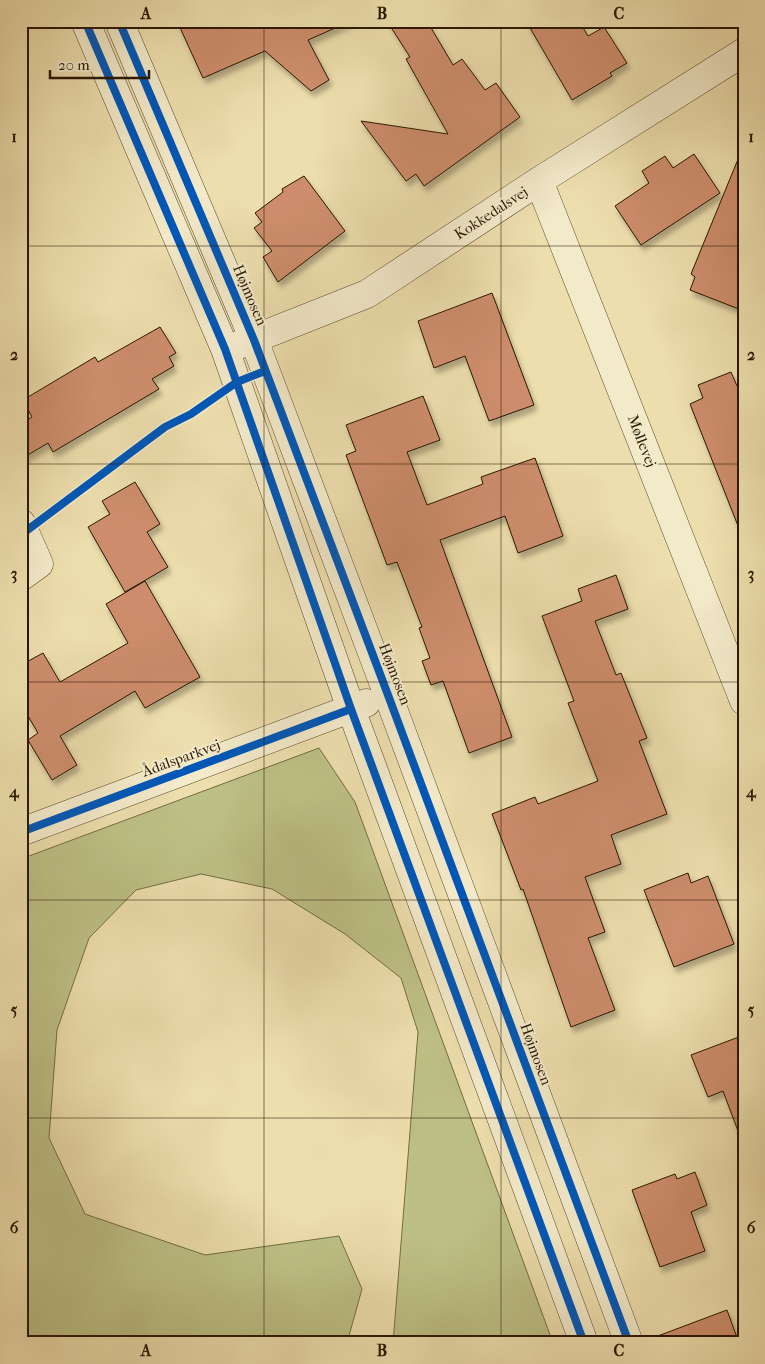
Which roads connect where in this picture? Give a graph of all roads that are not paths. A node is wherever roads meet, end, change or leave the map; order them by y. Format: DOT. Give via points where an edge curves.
graph roads {
  1 [pos="84,21"];
  2 [pos="119,21"];
  3 [pos="744,52"];
  4 [pos="540,181"];
  5 [pos="254,340"];
  6 [pos="225,350"];
  7 [pos="21,523"];
  8 [pos="21,577"];
  9 [pos="388,695"];
  10 [pos="744,700"];
  11 [pos="351,709"];
  12 [pos="21,832"];
  13 [pos="584,1343"];
  14 [pos="629,1343"];
  1 -- 6 [label="street"];
  2 -- 5 [label="street, Højmosen"];
  3 -- 4 [label="street, Kokkedalsvej"];
  4 -- 5 [label="street, Kokkedalsvej" via="367,294"];
  4 -- 10 [label="street, Møllevej"];
  5 -- 6 [label="street, Kokkedalsvej"];
  5 -- 9 [label="street, Højmosen"];
  6 -- 11 [label="street"];
  7 -- 8 [label="street" via="39,564"];
  9 -- 11 [label="street, Ådalsparkvej"];
  9 -- 14 [label="street, Højmosen"];
  11 -- 12 [label="street, Ådalsparkvej"];
  11 -- 13 [label="street"];
}
